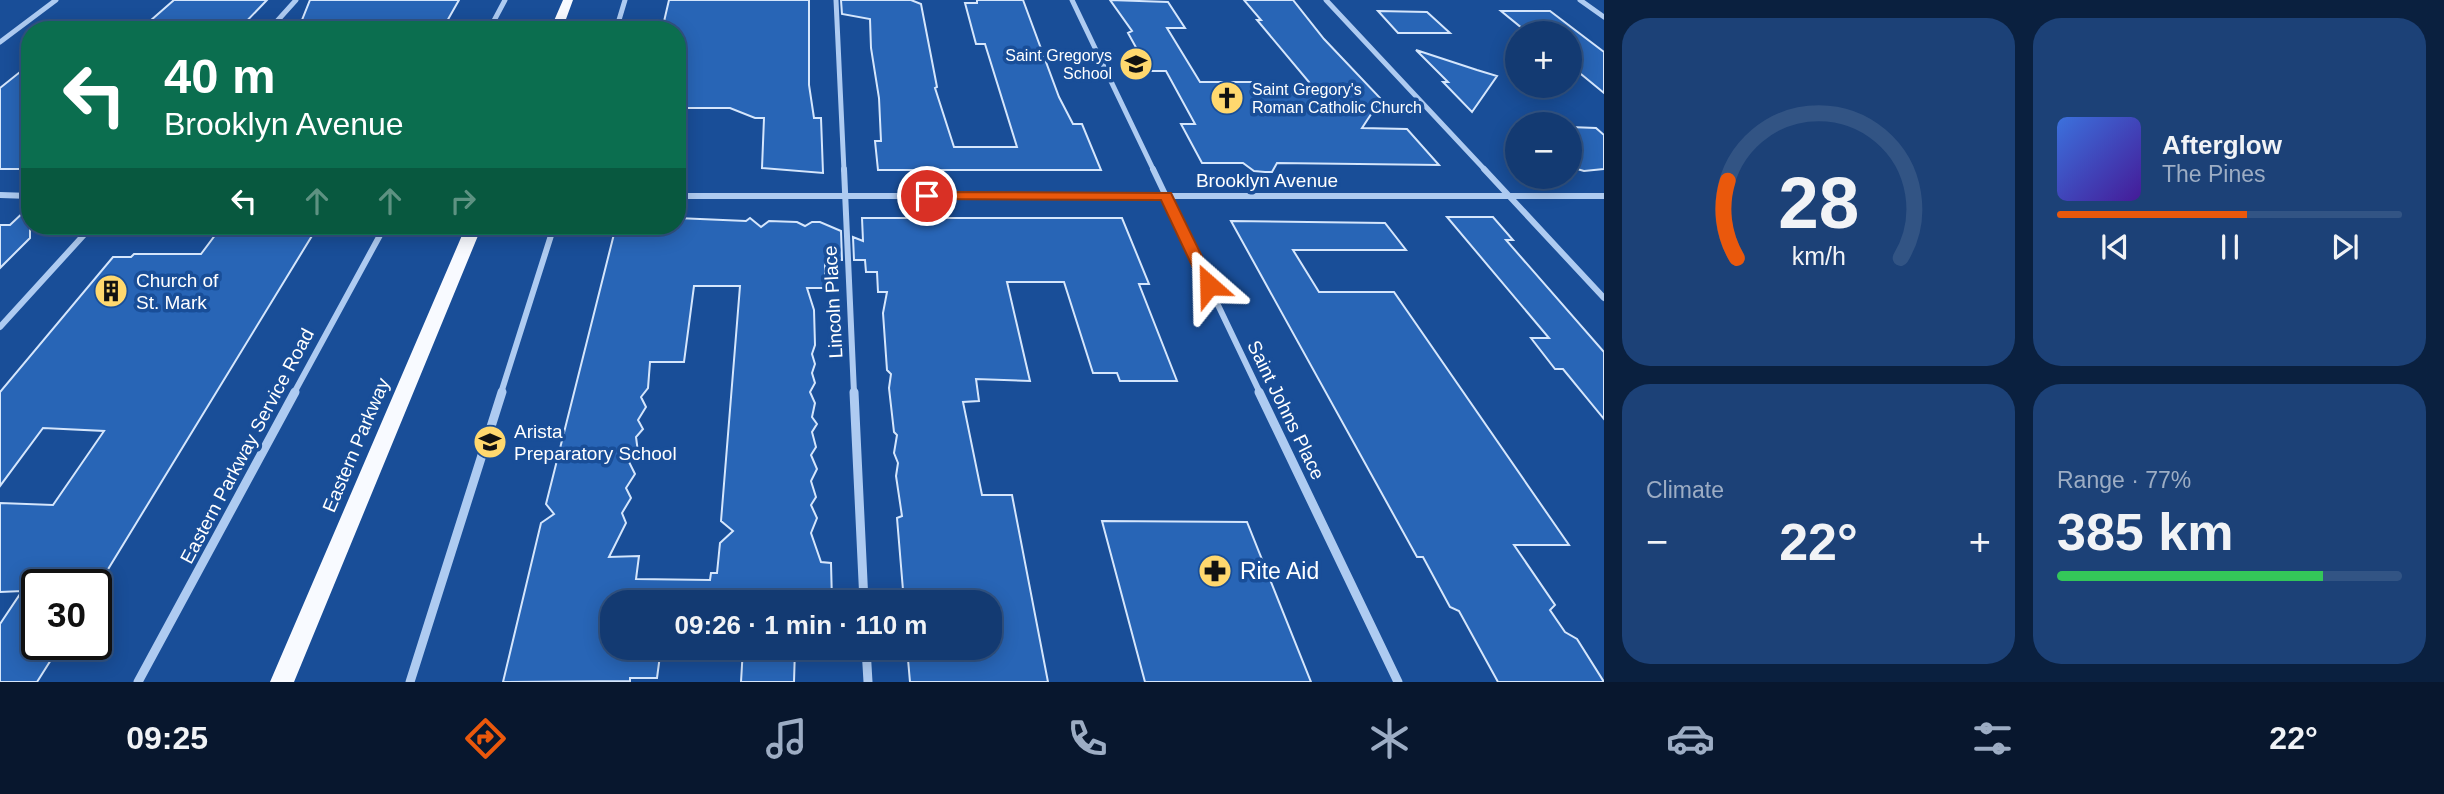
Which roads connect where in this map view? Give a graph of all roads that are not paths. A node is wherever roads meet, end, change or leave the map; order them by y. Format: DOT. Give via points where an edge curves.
graph roads {
  1 [pos="56,0"];
  2 [pos="296,0"];
  3 [pos="505,0"];
  4 [pos="568,0"];
  5 [pos="625,0"];
  6 [pos="836,0"];
  7 [pos="1072,0"];
  8 [pos="1326,0"];
  9 [pos="1580,0"];
  10 [pos="1604,17"];
  11 [pos="28,21"];
  12 [pos="277,21"];
  13 [pos="494,21"];
  14 [pos="560,21"];
  15 [pos="619,21"];
  16 [pos="21,26"];
  17 [pos="0,42"];
  18 [pos="0,195"];
  19 [pos="21,195"];
  20 [pos="686,196"];
  21 [pos="845,196"];
  22 [pos="1166,196"];
  23 [pos="1509,197"];
  24 [pos="1604,197"];
  25 [pos="84,235"];
  26 [pos="380,235"];
  27 [pos="470,235"];
  28 [pos="551,235"];
  29 [pos="1604,299"];
  30 [pos="0,327"];
  31 [pos="863,590"];
  32 [pos="867,660"];
  33 [pos="138,682"];
  34 [pos="282,682"];
  35 [pos="411,682"];
  36 [pos="868,682"];
  37 [pos="1398,682"];
  1 -- 11 [label="street"];
  2 -- 12 [label="street"];
  3 -- 13 [label="street"];
  4 -- 14 [label="main road"];
  5 -- 15 [label="street"];
  6 -- 21 [label="street, Lincoln Place"];
  7 -- 22 [label="street, Saint Johns Place"];
  8 -- 23 [label="street"];
  9 -- 10 [label="street"];
  16 -- 17 [label="street"];
  18 -- 19 [label="street"];
  20 -- 21 [label="street, Brooklyn Avenue"];
  21 -- 22 [label="street, Brooklyn Avenue"];
  21 -- 31 [label="street, Lincoln Place"];
  22 -- 23 [label="street, Brooklyn Avenue"];
  22 -- 37 [label="street, Saint Johns Place"];
  23 -- 24 [label="street, Brooklyn Avenue"];
  23 -- 29 [label="street"];
  25 -- 30 [label="street"];
  26 -- 33 [label="street, Eastern Parkway Service Road"];
  27 -- 34 [label="main road, Eastern Parkway"];
  28 -- 35 [label="street"];
  32 -- 36 [label="street"];
}
